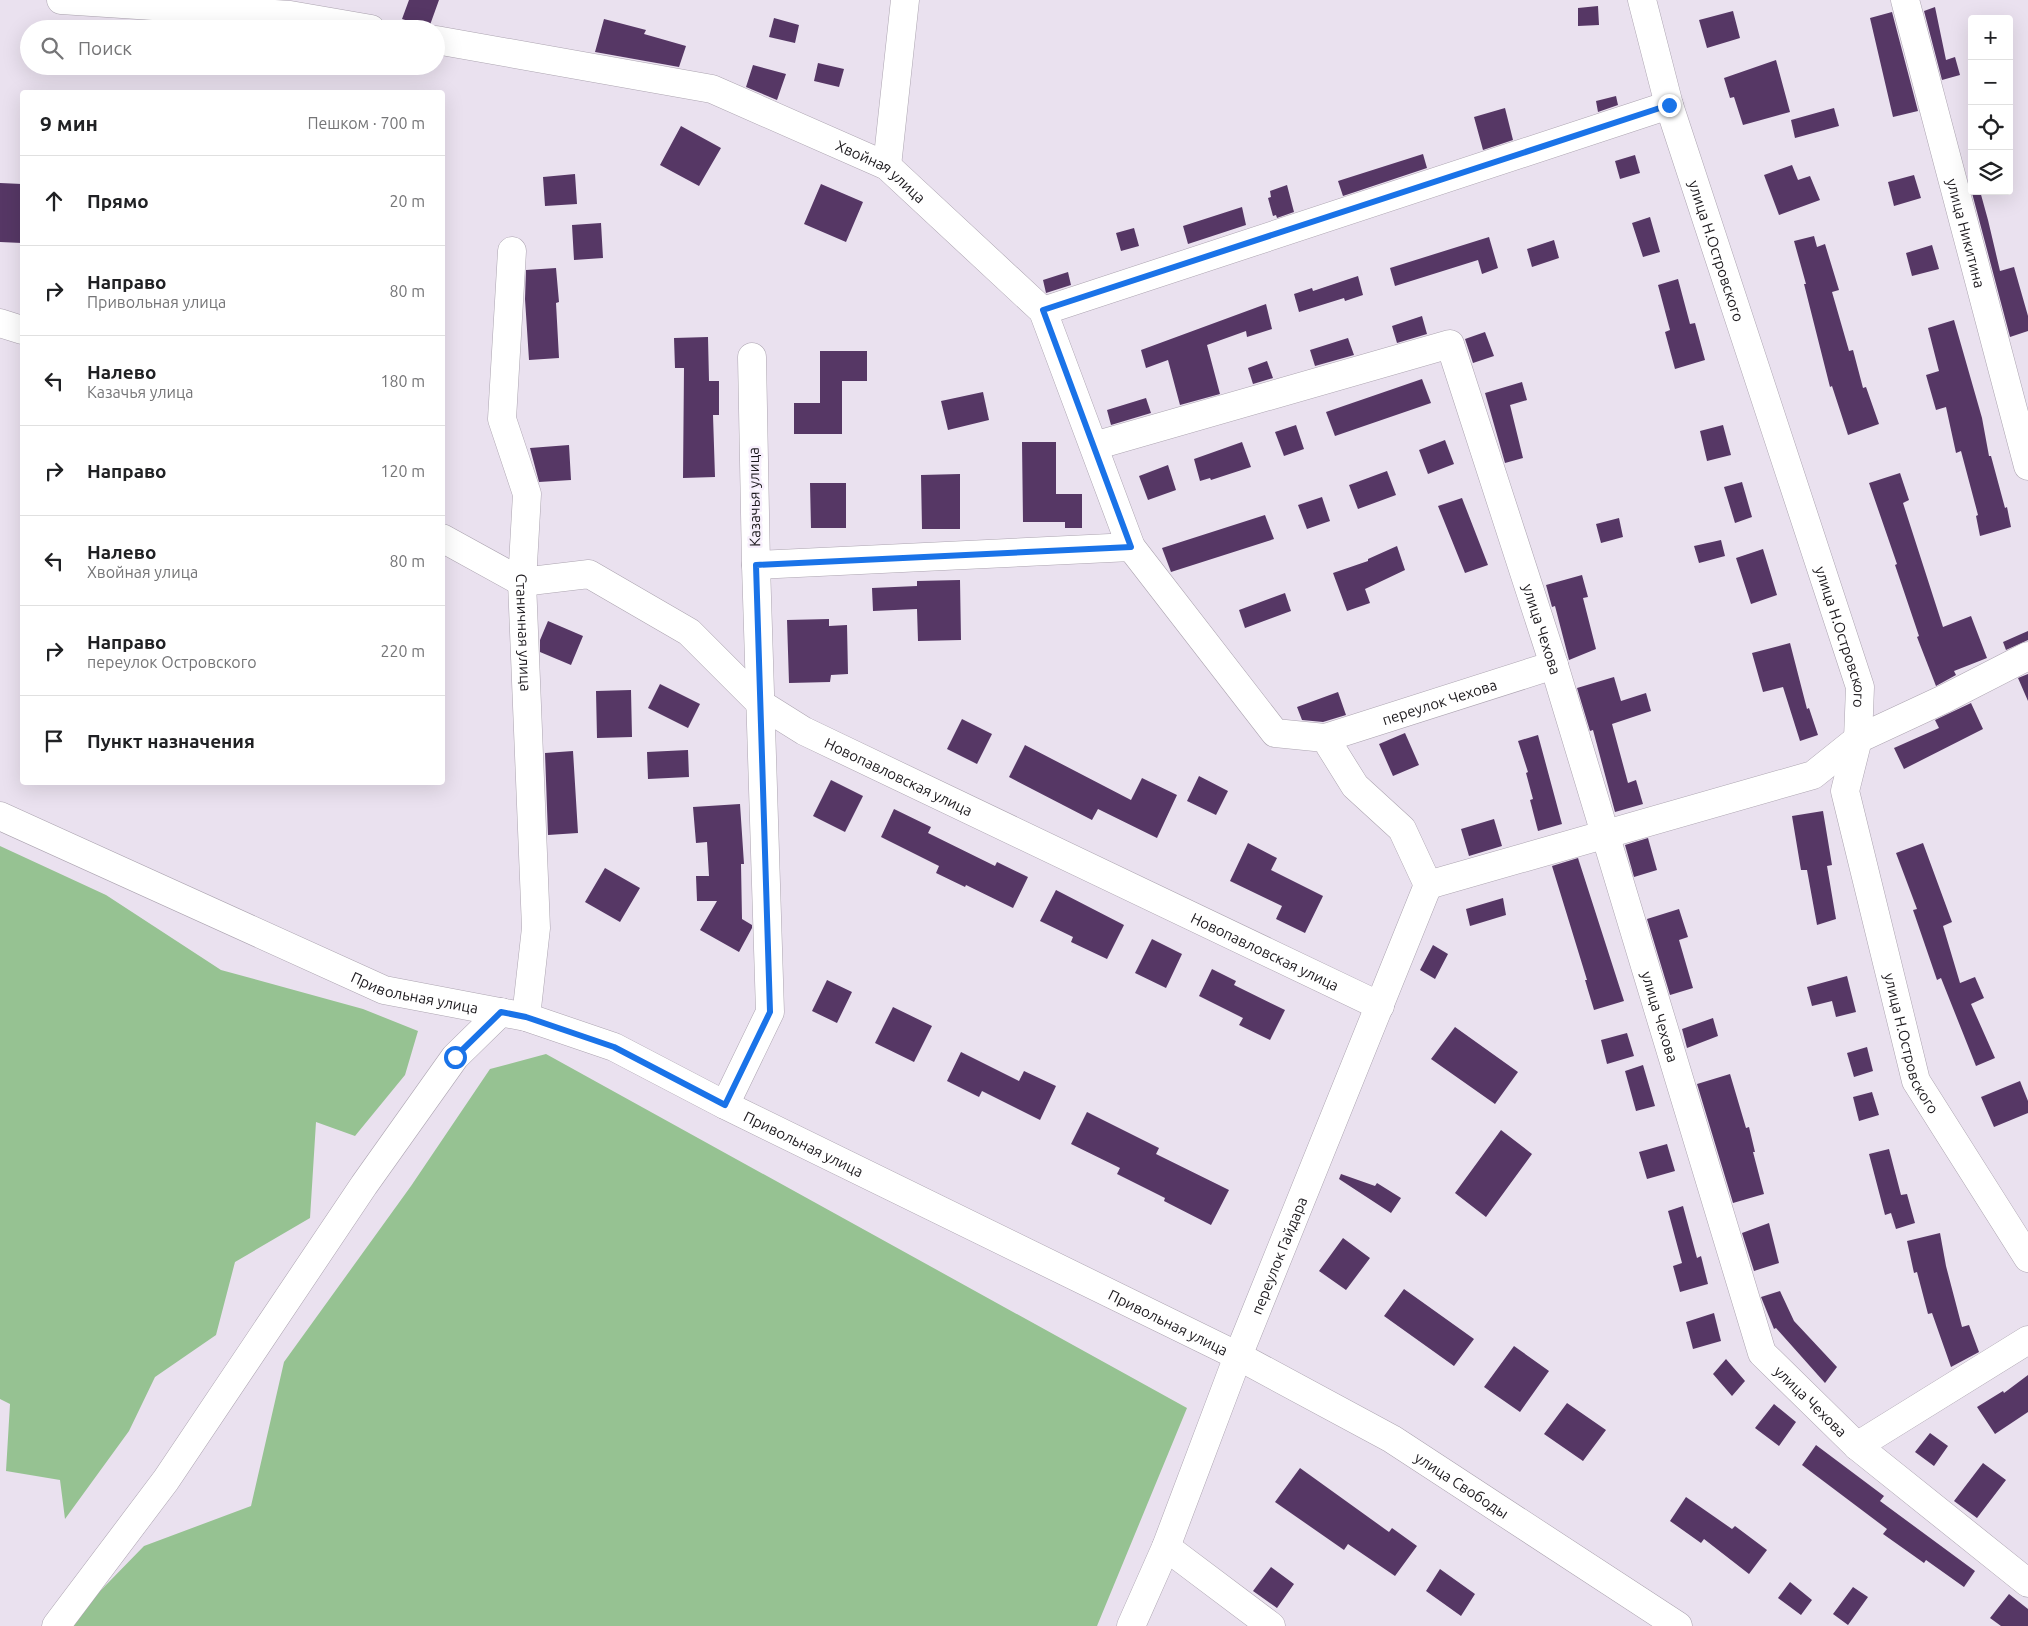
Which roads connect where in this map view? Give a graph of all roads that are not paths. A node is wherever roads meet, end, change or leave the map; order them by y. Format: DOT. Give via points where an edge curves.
graph roads {
  1 [pos="61,0"];
  2 [pos="904,0"];
  3 [pos="1642,0"];
  4 [pos="1905,0"];
  5 [pos="322,20"];
  6 [pos="445,42"];
  7 [pos="1669,105"];
  8 [pos="887,166"];
  9 [pos="512,251"];
  10 [pos="1043,310"];
  11 [pos="0,323"];
  12 [pos="20,329"];
  13 [pos="752,357"];
  14 [pos="1094,446"];
  15 [pos="2028,466"];
  16 [pos="445,540"];
  17 [pos="1131,547"];
  18 [pos="756,565"];
  19 [pos="522,582"];
  20 [pos="2028,656"];
  21 [pos="1554,665"];
  22 [pos="762,704"];
  23 [pos="1325,738"];
  24 [pos="1858,739"];
  25 [pos="0,816"];
  26 [pos="1605,836"];
  27 [pos="1428,885"];
  28 [pos="1380,1006"];
  29 [pos="514,1014"];
  30 [pos="725,1105"];
  31 [pos="2028,1258"];
  32 [pos="2028,1340"];
  33 [pos="1238,1356"];
  34 [pos="1857,1446"];
  35 [pos="1166,1547"];
  36 [pos="2028,1583"];
  37 [pos="56,1626"];
  38 [pos="1130,1626"];
  39 [pos="1271,1626"];
  40 [pos="1678,1626"];
  1 -- 5 [label="street" via="290,14"];
  2 -- 8 [label="street"];
  3 -- 7 [label="street, улица Н.Островского"];
  4 -- 15 [label="street, улица Никитина"];
  6 -- 8 [label="street, Хвойная улица" via="712,89"];
  7 -- 10 [label="street"];
  7 -- 24 [label="street, улица Н.Островского" via="1860,687"];
  8 -- 10 [label="street, Хвойная улица"];
  9 -- 19 [label="street, Станичная улица" via="502,419 527,494"];
  10 -- 14 [label="street, Хвойная улица"];
  11 -- 12 [label="street"];
  13 -- 18 [label="street, Казачья улица"];
  14 -- 17 [label="street, Хвойная улица"];
  14 -- 21 [label="street, улица Чехова" via="1450,344"];
  16 -- 19 [label="street"];
  17 -- 18 [label="street"];
  17 -- 23 [label="street, Хвойная улица" via="1275,733"];
  18 -- 22 [label="street, Казачья улица"];
  19 -- 22 [label="street, Новопавловская улица" via="589,574 689,632"];
  19 -- 29 [label="street, Станичная улица" via="536,928"];
  20 -- 24 [label="street"];
  21 -- 23 [label="street, переулок Чехова"];
  21 -- 26 [label="street, улица Чехова"];
  22 -- 28 [label="street, Новопавловская улица" via="804,731"];
  22 -- 30 [label="street, Казачья улица" via="770,1012"];
  23 -- 27 [label="street" via="1355,786 1402,829"];
  24 -- 26 [label="street" via="1813,774"];
  24 -- 31 [label="street, улица Н.Островского" via="1845,792 1916,1081"];
  25 -- 29 [label="street, Привольная улица" via="384,990"];
  26 -- 27 [label="street"];
  26 -- 34 [label="street, улица Чехова" via="1762,1353"];
  27 -- 28 [label="street, переулок Гайдара"];
  28 -- 33 [label="street, переулок Гайдара"];
  29 -- 30 [label="street, Привольная улица" via="614,1047"];
  29 -- 37 [label="street" via="455,1057 364,1185 166,1480"];
  30 -- 33 [label="street, Привольная улица"];
  32 -- 34 [label="street"];
  33 -- 35 [label="street, переулок Гайдара"];
  33 -- 40 [label="street, улица Свободы" via="1392,1439"];
  34 -- 36 [label="street, улица Чехова"];
  35 -- 38 [label="street, переулок Гайдара"];
  35 -- 39 [label="street"];
}
